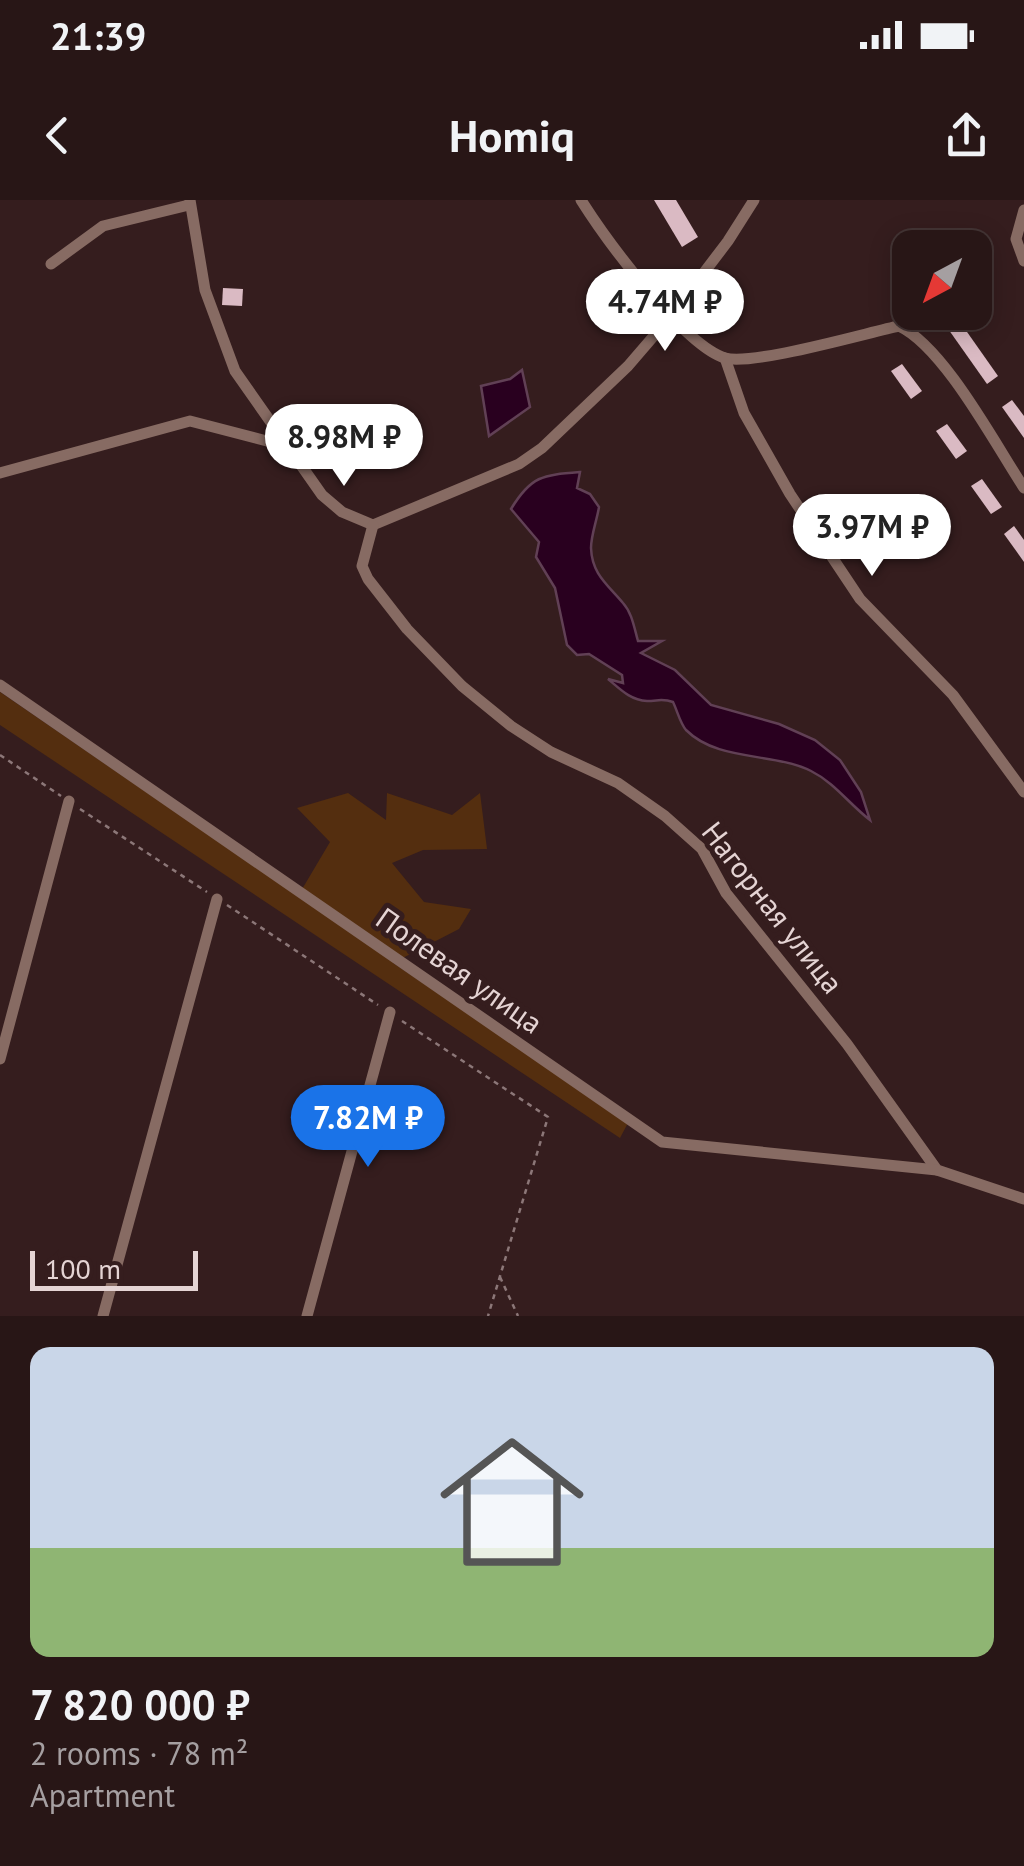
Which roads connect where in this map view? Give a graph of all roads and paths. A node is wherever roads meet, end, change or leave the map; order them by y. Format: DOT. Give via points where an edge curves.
graph roads {
  1 [pos="581,200"];
  2 [pos="754,200"];
  3 [pos="189,203"];
  4 [pos="1024,210"];
  5 [pos="1024,261"];
  6 [pos="50,264"];
  7 [pos="671,316"];
  8 [pos="725,358"];
  9 [pos="287,446"];
  10 [pos="0,473"];
  11 [pos="1024,488"];
  12 [pos="373,525"];
  13 [pos="0,685"];
  14 [pos="0,755"];
  15 [pos="1024,792"];
  16 [pos="69,801"];
  17 [pos="218,899"];
  18 [pos="390,1012"];
  19 [pos="0,1059"];
  20 [pos="937,1170"];
  21 [pos="1024,1199"];
  22 [pos="500,1276"];
  23 [pos="103,1316"];
  24 [pos="307,1316"];
  25 [pos="488,1316"];
  26 [pos="518,1316"];
  1 -- 7 [label="street"];
  2 -- 7 [label="street"];
  3 -- 6 [label="street" via="104,226"];
  3 -- 9 [label="street" via="205,290 236,371"];
  4 -- 5 [label="street" via="1016,239"];
  7 -- 8 [label="street"];
  7 -- 12 [label="street" via="542,448 519,464"];
  8 -- 11 [label="street" via="899,326 936,356"];
  8 -- 15 [label="street" via="744,413 860,599 953,695"];
  9 -- 10 [label="street" via="190,422"];
  9 -- 12 [label="street" via="331,505"];
  12 -- 20 [label="street, Нагорная улица" via="362,566 407,629 511,726 618,783 702,849 726,893"];
  13 -- 20 [label="street, Полевая улица" via="662,1142"];
  14 -- 16 [label="path"];
  16 -- 17 [label="path"];
  16 -- 19 [label="street"];
  17 -- 18 [label="path"];
  17 -- 23 [label="street"];
  18 -- 22 [label="path" via="548,1117"];
  18 -- 24 [label="street"];
  20 -- 21 [label="street"];
  22 -- 25 [label="path"];
  22 -- 26 [label="path"];
}
